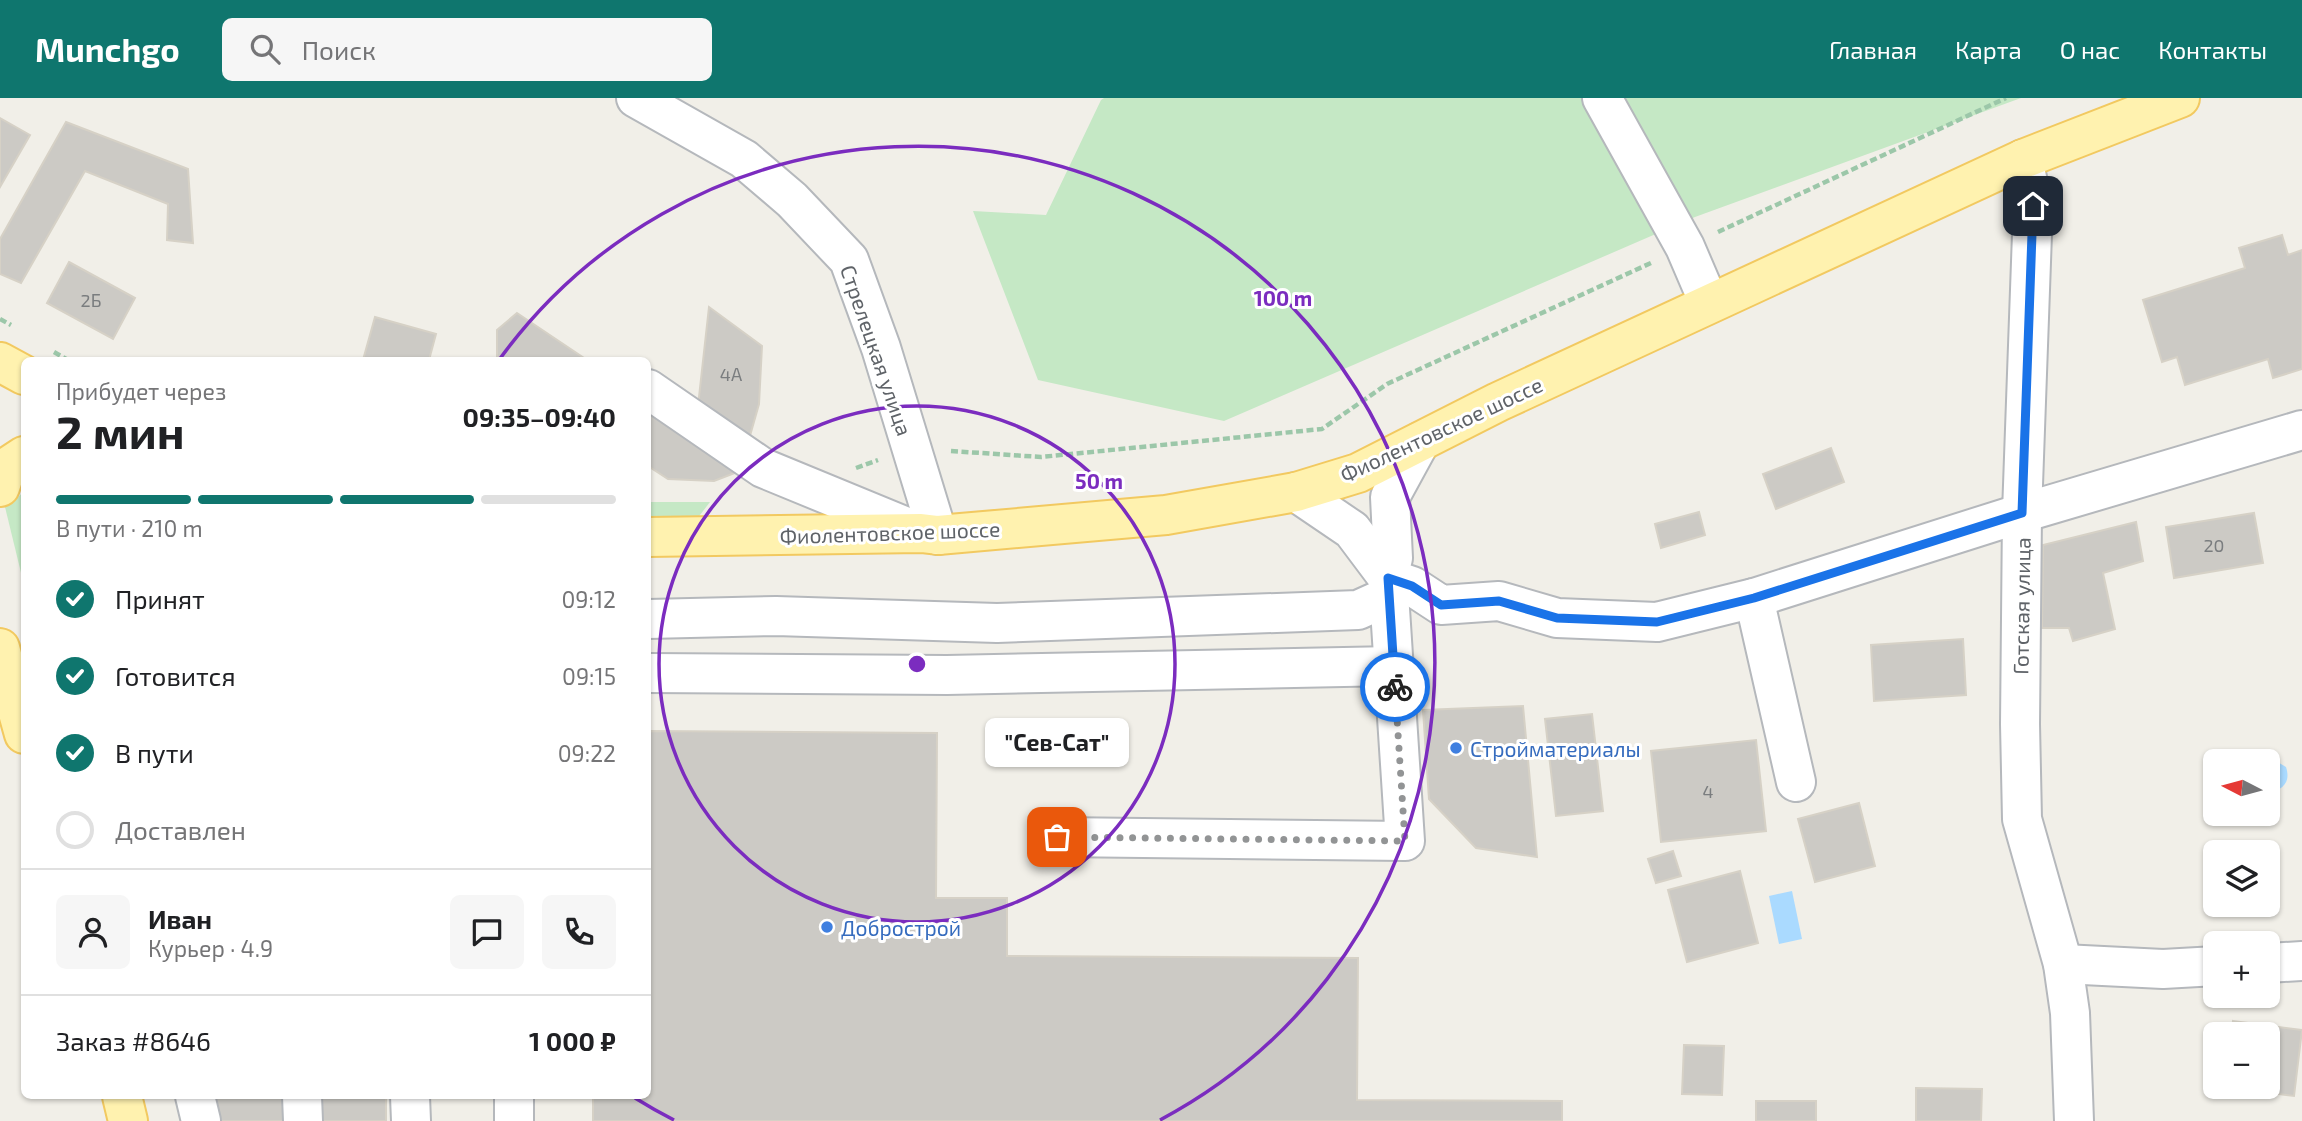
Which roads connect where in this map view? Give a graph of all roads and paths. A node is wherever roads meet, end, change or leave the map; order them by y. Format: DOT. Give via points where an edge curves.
graph roads {
  1 [pos="636,98"];
  2 [pos="1602,98"];
  3 [pos="2006,98"];
  4 [pos="2180,98"];
  5 [pos="2023,159"];
  6 [pos="1685,247"];
  7 [pos="1709,303"];
  8 [pos="0,362"];
  9 [pos="21,373"];
  10 [pos="651,390"];
  11 [pos="2302,430"];
  12 [pos="1420,442"];
  13 [pos="911,449"];
  14 [pos="21,458"];
  15 [pos="850,470"];
  16 [pos="0,487"];
  17 [pos="1296,492"];
  18 [pos="2022,513"];
  19 [pos="930,534"];
  20 [pos="651,537"];
  21 [pos="1378,595"];
  22 [pos="1754,598"];
  23 [pos="651,619"];
  24 [pos="0,649"];
  25 [pos="1393,666"];
  26 [pos="651,673"];
  27 [pos="21,717"];
  28 [pos="1796,782"];
  29 [pos="1057,837"];
  30 [pos="2302,961"];
  31 [pos="2280,962"];
  32 [pos="2063,964"];
  33 [pos="2203,967"];
  34 [pos="123,1099"];
  35 [pos="196,1099"];
  36 [pos="302,1099"];
  37 [pos="410,1099"];
  38 [pos="514,1099"];
  39 [pos="128,1121"];
  40 [pos="201,1121"];
  41 [pos="303,1121"];
  42 [pos="411,1121"];
  43 [pos="514,1121"];
  44 [pos="2074,1121"];
  1 -- 13 [label="street, Стрелецкая улица" via="744,159 792,200 849,260"];
  2 -- 6 [label="street"];
  3 -- 6 [label="path"];
  4 -- 5 [label="main road, Фиолентовское шоссе"];
  5 -- 7 [label="main road, Фиолентовское шоссе"];
  5 -- 18 [label="street, Готская улица" via="2033,206"];
  6 -- 7 [label="street"];
  6 -- 13 [label="path" via="1387,384 1322,429 1041,457"];
  7 -- 12 [label="main road, Фиолентовское шоссе"];
  8 -- 9 [label="main road"];
  10 -- 19 [label="street" via="764,468"];
  11 -- 18 [label="street"];
  12 -- 17 [label="main road, Фиолентовское шоссе" via="1358,473"];
  12 -- 21 [label="street" via="1390,497 1393,558"];
  13 -- 15 [label="path"];
  13 -- 19 [label="street, Стрелецкая улица"];
  14 -- 16 [label="main road" via="7,467"];
  17 -- 19 [label="main road, Фиолентовское шоссе" via="1166,515"];
  17 -- 21 [label="street" via="1352,530"];
  18 -- 22 [label="street"];
  18 -- 32 [label="street, Готская улица" via="2022,819"];
  19 -- 20 [label="main road, Фиолентовское шоссе"];
  21 -- 22 [label="street" via="1412,586 1441,605 1499,601 1557,618 1657,622"];
  21 -- 23 [label="street" via="997,623 776,616"];
  21 -- 25 [label="street"];
  22 -- 28 [label="street"];
  24 -- 27 [label="main road"];
  25 -- 26 [label="street" via="947,675"];
  25 -- 29 [label="street" via="1405,841"];
  30 -- 31 [label="street"];
  32 -- 33 [label="street"];
  32 -- 44 [label="street, Готская улица" via="2070,1013"];
  34 -- 39 [label="main road"];
  35 -- 40 [label="street"];
  36 -- 41 [label="street"];
  37 -- 42 [label="street"];
  38 -- 43 [label="street"];
}
